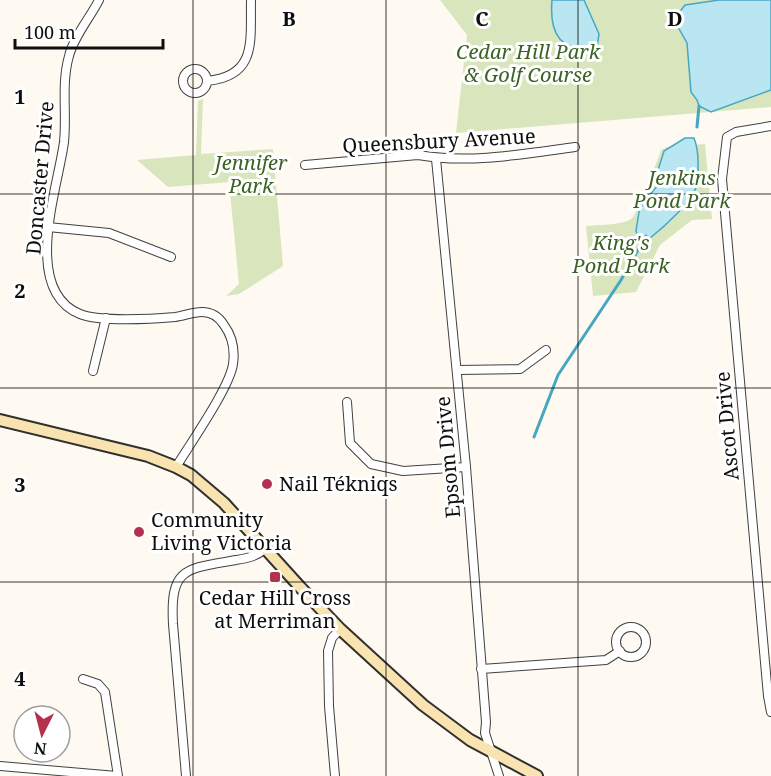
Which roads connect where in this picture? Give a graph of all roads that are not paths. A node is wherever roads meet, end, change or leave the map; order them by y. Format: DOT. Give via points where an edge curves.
graph roads {
  1 [pos="99,0"];
  2 [pos="251,0"];
  3 [pos="207,81"];
  4 [pos="771,126"];
  5 [pos="575,147"];
  6 [pos="436,159"];
  7 [pos="305,165"];
  8 [pos="48,227"];
  9 [pos="171,257"];
  10 [pos="106,318"];
  11 [pos="546,350"];
  12 [pos="93,370"];
  13 [pos="457,370"];
  14 [pos="347,402"];
  15 [pos="0,420"];
  16 [pos="176,467"];
  17 [pos="466,467"];
  18 [pos="265,549"];
  19 [pos="340,629"];
  20 [pos="620,651"];
  21 [pos="482,669"];
  22 [pos="83,679"];
  23 [pos="771,712"];
  24 [pos="490,752"];
  25 [pos="0,766"];
  26 [pos="118,776"];
  27 [pos="186,776"];
  28 [pos="335,776"];
  29 [pos="499,776"];
  30 [pos="537,776"];
  1 -- 8 [label="street, Doncaster Drive" via="74,43 66,67 64,142"];
  2 -- 3 [label="street" via="248,58 233,75"];
  4 -- 23 [label="street, Ascot Drive" via="727,137 722,179"];
  5 -- 6 [label="street, Queensbury Avenue"];
  6 -- 7 [label="street, Queensbury Avenue" via="418,155"];
  6 -- 13 [label="street, Epsom Drive"];
  8 -- 9 [label="street" via="109,233"];
  8 -- 10 [label="street, Doncaster Drive" via="48,265 56,295 78,314"];
  10 -- 12 [label="street"];
  10 -- 16 [label="street" via="207,313 215,315 227,329 234,352 229,378"];
  11 -- 13 [label="street" via="520,369"];
  13 -- 17 [label="street, Epsom Drive"];
  14 -- 17 [label="street" via="350,443 371,464 403,471"];
  15 -- 16 [label="main road" via="148,456"];
  16 -- 18 [label="main road" via="214,494"];
  17 -- 21 [label="street, Epsom Drive"];
  18 -- 19 [label="main road"];
  18 -- 27 [label="street" via="256,557 195,569 179,577 174,585 172,615"];
  19 -- 24 [label="main road" via="423,705"];
  19 -- 28 [label="street" via="328,651 328,706"];
  20 -- 21 [label="street" via="606,660"];
  21 -- 24 [label="street, Epsom Drive" via="485,733"];
  22 -- 26 [label="street" via="98,684 105,693"];
  24 -- 29 [label="street, Epsom Drive"];
  24 -- 30 [label="main road"];
  25 -- 26 [label="street"];
}
